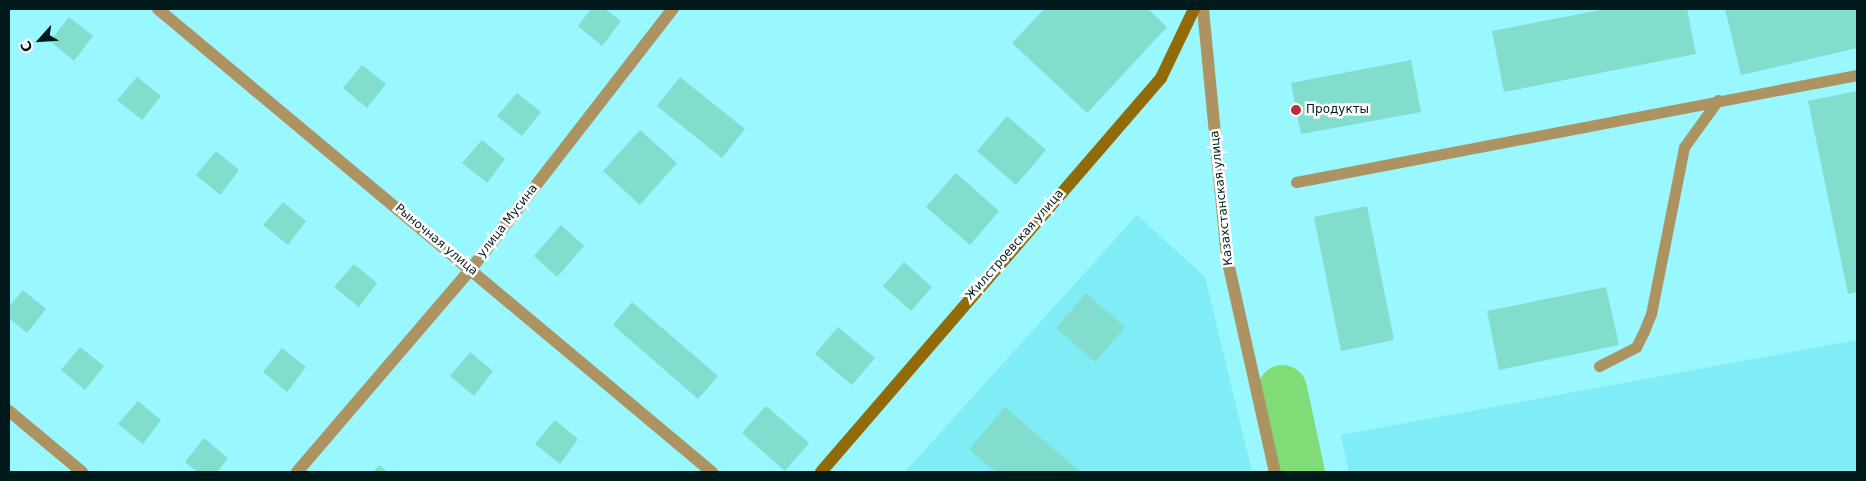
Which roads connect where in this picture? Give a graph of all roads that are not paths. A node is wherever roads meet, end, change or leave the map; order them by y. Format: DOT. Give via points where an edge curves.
graph roads {
  1 [pos="158,9"];
  2 [pos="1194,9"];
  3 [pos="1203,9"];
  4 [pos="666,11"];
  5 [pos="1857,75"];
  6 [pos="1718,100"];
  7 [pos="1296,182"];
  8 [pos="471,269"];
  9 [pos="1600,366"];
  10 [pos="9,411"];
  11 [pos="82,472"];
  12 [pos="297,472"];
  13 [pos="712,472"];
  14 [pos="821,472"];
  15 [pos="1275,472"];
  1 -- 8 [label="street, Рыночная улица"];
  2 -- 14 [label="street, Жилстроевская улица" via="1161,78"];
  3 -- 15 [label="street, Казахстанская улица" via="1227,258"];
  4 -- 8 [label="street, улица Мусина"];
  5 -- 6 [label="lane"];
  6 -- 7 [label="lane"];
  6 -- 9 [label="lane" via="1684,147 1651,314 1644,331 1636,347"];
  8 -- 12 [label="street, улица Мусина"];
  8 -- 13 [label="street, Рыночная улица"];
  10 -- 11 [label="street"];
}
